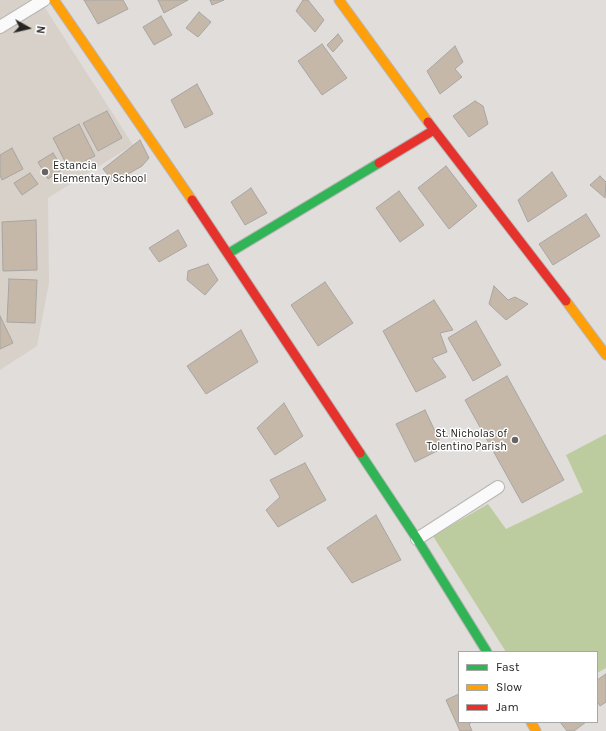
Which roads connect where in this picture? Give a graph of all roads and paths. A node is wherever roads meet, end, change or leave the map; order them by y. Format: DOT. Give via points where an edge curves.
graph roads {
  1 [pos="44,0"];
  2 [pos="54,0"];
  3 [pos="339,0"];
  4 [pos="0,27"];
  5 [pos="434,130"];
  6 [pos="229,253"];
  7 [pos="606,355"];
  8 [pos="498,487"];
  9 [pos="417,539"];
  10 [pos="486,651"];
  1 -- 4 [label="lane"];
  2 -- 6 [label="street"];
  3 -- 5 [label="street"];
  5 -- 6 [label="street"];
  5 -- 7 [label="street"];
  6 -- 9 [label="street"];
  8 -- 9 [label="lane"];
  9 -- 10 [label="street"];
}
